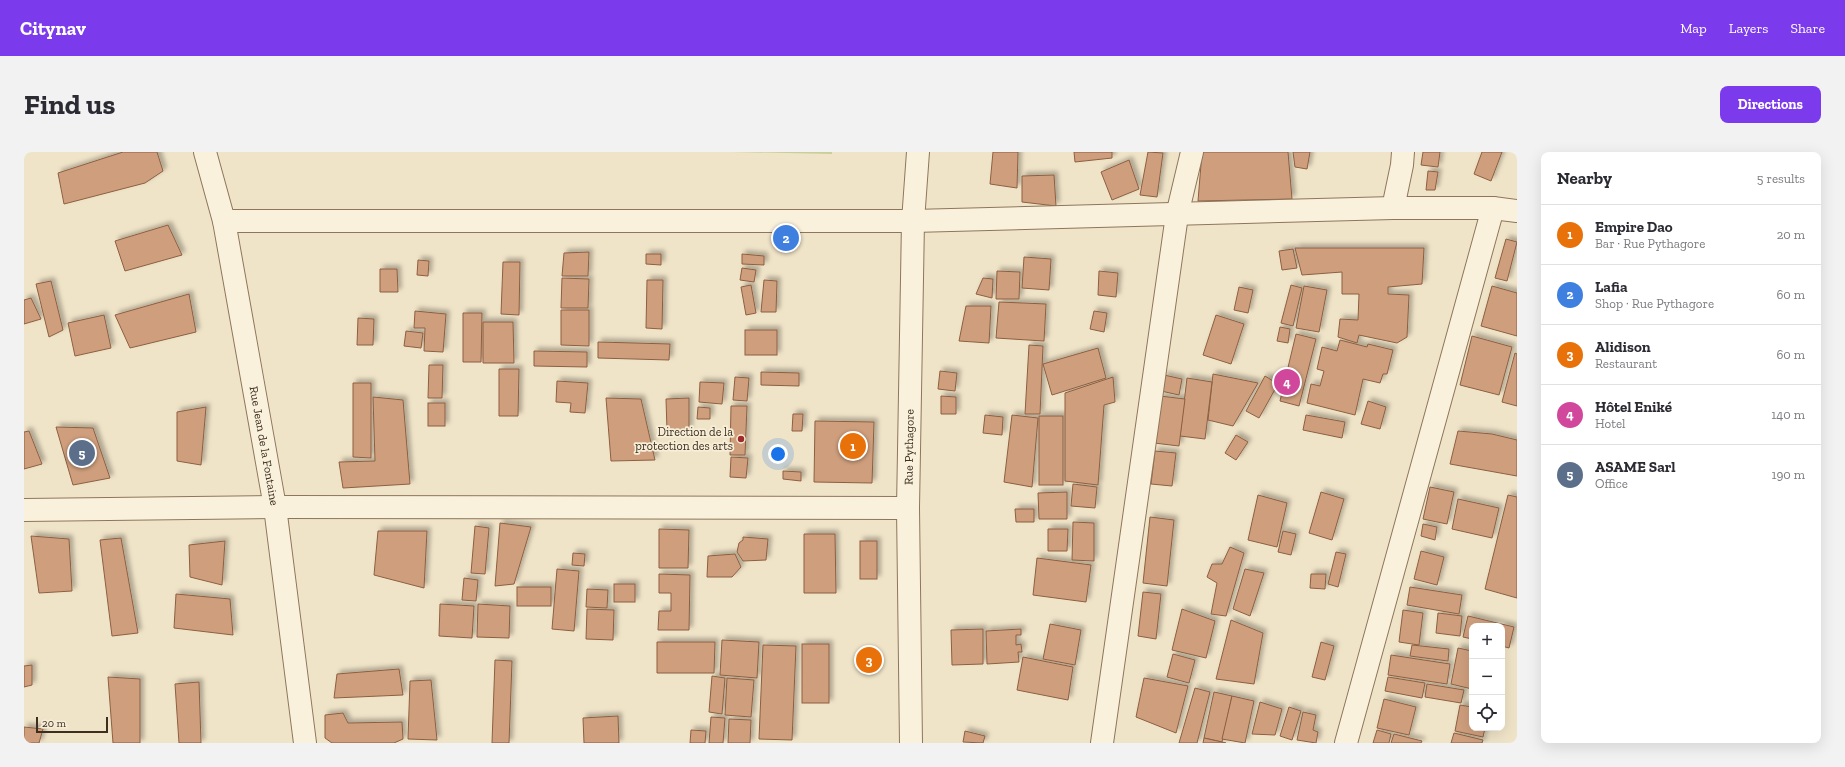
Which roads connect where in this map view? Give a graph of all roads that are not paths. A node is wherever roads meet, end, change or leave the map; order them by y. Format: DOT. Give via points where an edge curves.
graph roads {
  1 [pos="205,152"];
  2 [pos="918,152"];
  3 [pos="1192,152"];
  4 [pos="1403,152"];
  5 [pos="1394,208"];
  6 [pos="1493,208"];
  7 [pos="1517,211"];
  8 [pos="1177,215"];
  9 [pos="224,221"];
  10 [pos="913,221"];
  11 [pos="275,507"];
  12 [pos="908,508"];
  13 [pos="24,510"];
  14 [pos="305,743"];
  15 [pos="911,743"];
  16 [pos="1102,743"];
  17 [pos="1346,743"];
  1 -- 9 [label="street, Rue Jean de la Fontaine"];
  2 -- 10 [label="street, Rue Pythagore"];
  3 -- 8 [label="street"];
  4 -- 5 [label="street"];
  5 -- 6 [label="street"];
  5 -- 8 [label="street"];
  6 -- 7 [label="street"];
  6 -- 17 [label="street"];
  8 -- 10 [label="street"];
  8 -- 16 [label="street"];
  9 -- 10 [label="street"];
  9 -- 11 [label="street, Rue Jean de la Fontaine"];
  10 -- 12 [label="street, Rue Pythagore"];
  11 -- 12 [label="street"];
  11 -- 13 [label="street"];
  11 -- 14 [label="street, Rue Jean de la Fontaine"];
  12 -- 15 [label="street, Rue Pythagore"];
}
